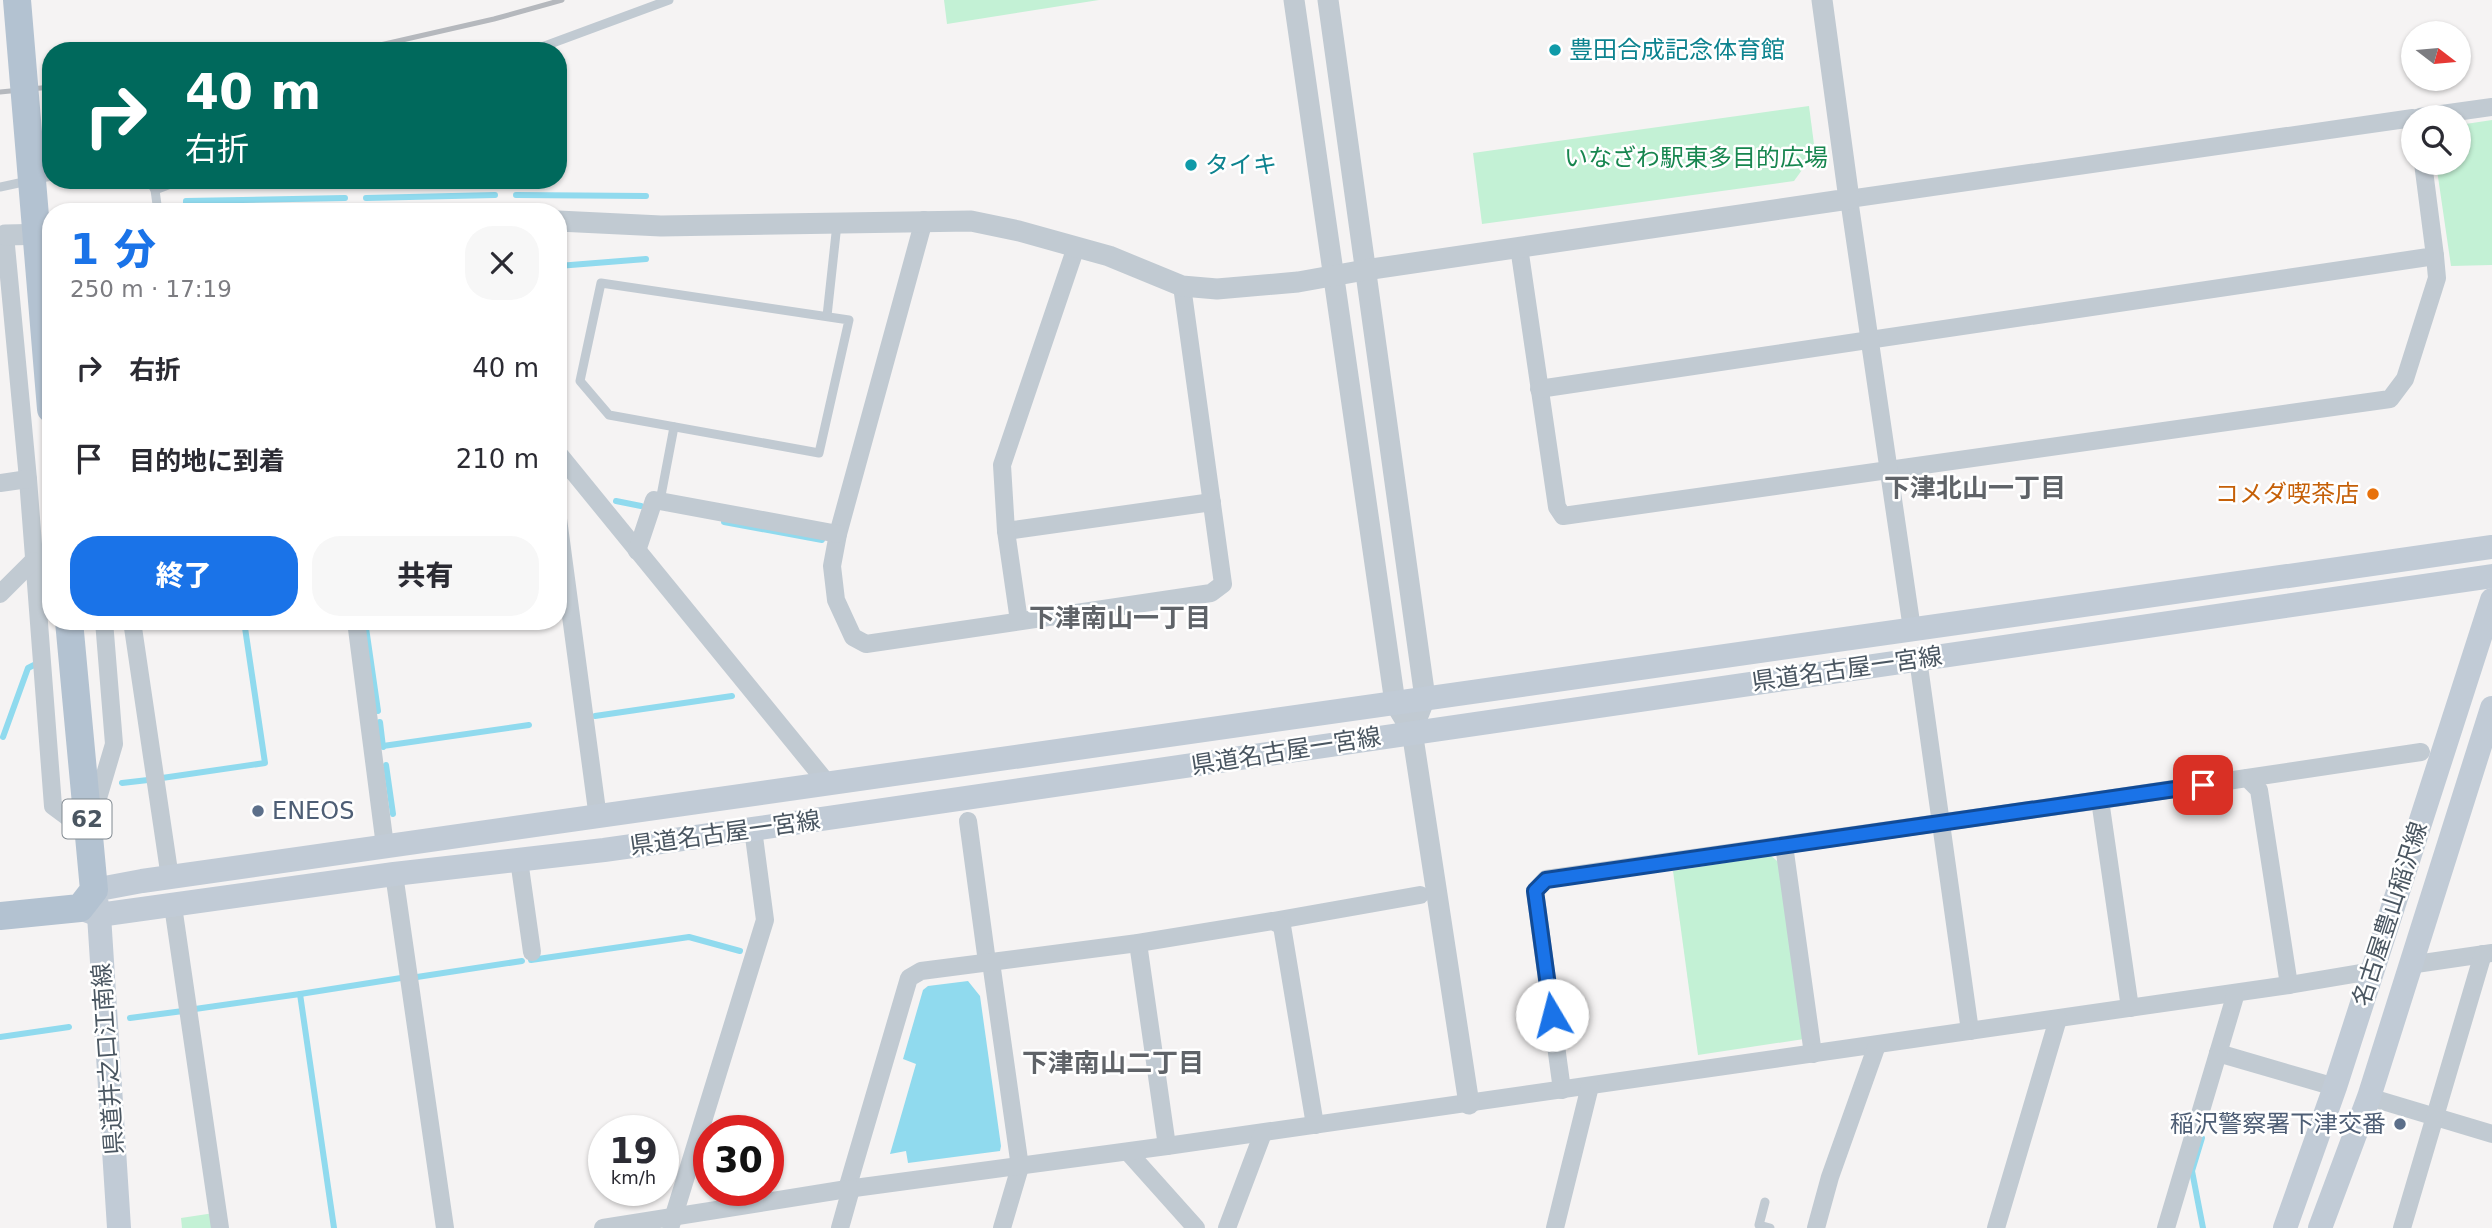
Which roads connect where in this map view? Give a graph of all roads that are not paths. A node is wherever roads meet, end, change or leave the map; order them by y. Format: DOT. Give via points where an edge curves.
graph roads {
  1 [pos="16,0"];
  2 [pos="669,0"];
  3 [pos="1294,0"];
  4 [pos="1328,0"];
  5 [pos="1822,0"];
  6 [pos="555,42"];
  7 [pos="2492,107"];
  8 [pos="2471,110"];
  9 [pos="2401,120"];
  10 [pos="2425,175"];
  11 [pos="42,178"];
  12 [pos="0,187"];
  13 [pos="155,190"];
  14 [pos="1849,199"];
  15 [pos="157,203"];
  16 [pos="923,220"];
  17 [pos="567,221"];
  18 [pos="837,222"];
  19 [pos="42,234"];
  20 [pos="3,236"];
  21 [pos="1076,247"];
  22 [pos="1519,247"];
  23 [pos="2435,256"];
  24 [pos="1365,270"];
  25 [pos="1333,275"];
  26 [pos="1182,286"];
  27 [pos="42,304"];
  28 [pos="827,316"];
  29 [pos="1870,340"];
  30 [pos="1539,389"];
  31 [pos="674,427"];
  32 [pos="567,464"];
  33 [pos="1889,470"];
  34 [pos="28,479"];
  35 [pos="0,483"];
  36 [pos="660,501"];
  37 [pos="1212,502"];
  38 [pos="1006,531"];
  39 [pos="838,534"];
  40 [pos="2492,547"];
  41 [pos="637,551"];
  42 [pos="33,561"];
  43 [pos="2492,576"];
  44 [pos="567,586"];
  45 [pos="0,594"];
  46 [pos="2492,600"];
  47 [pos="1019,621"];
  48 [pos="1912,629"];
  49 [pos="70,630"];
  50 [pos="105,630"];
  51 [pos="133,630"];
  52 [pos="357,630"];
  53 [pos="1918,659"];
  54 [pos="1425,698"];
  55 [pos="1395,703"];
  56 [pos="2492,708"];
  57 [pos="1412,732"];
  58 [pos="2421,752"];
  59 [pos="2247,778"];
  60 [pos="828,785"];
  61 [pos="2100,800"];
  62 [pos="598,818"];
  63 [pos="968,821"];
  64 [pos="1941,823"];
  65 [pos="753,829"];
  66 [pos="88,832"];
  67 [pos="1784,845"];
  68 [pos="386,846"];
  69 [pos="519,860"];
  70 [pos="394,874"];
  71 [pos="170,878"];
  72 [pos="1420,895"];
  73 [pos="91,905"];
  74 [pos="173,906"];
  75 [pos="0,916"];
  76 [pos="1273,920"];
  77 [pos="1138,943"];
  78 [pos="532,952"];
  79 [pos="2487,954"];
  80 [pos="989,962"];
  81 [pos="2409,965"];
  82 [pos="2372,971"];
  83 [pos="2289,985"];
  84 [pos="2236,993"];
  85 [pos="2130,1008"];
  86 [pos="2058,1019"];
  87 [pos="1969,1031"];
  88 [pos="1877,1045"];
  89 [pos="2218,1053"];
  90 [pos="1813,1054"];
  91 [pos="1590,1086"];
  92 [pos="2335,1087"];
  93 [pos="1562,1090"];
  94 [pos="2369,1097"];
  95 [pos="1469,1104"];
  96 [pos="2436,1117"];
  97 [pos="1315,1125"];
  98 [pos="1263,1132"];
  99 [pos="2492,1134"];
  100 [pos="1167,1146"];
  101 [pos="1128,1152"];
  102 [pos="1020,1167"];
  103 [pos="849,1189"];
  104 [pos="1765,1202"];
  105 [pos="672,1223"];
  106 [pos="119,1228"];
  107 [pos="220,1228"];
  108 [pos="445,1228"];
  109 [pos="603,1228"];
  110 [pos="840,1228"];
  111 [pos="1002,1228"];
  112 [pos="1196,1228"];
  113 [pos="1227,1228"];
  114 [pos="1555,1228"];
  115 [pos="1770,1228"];
  116 [pos="1816,1228"];
  117 [pos="1996,1228"];
  118 [pos="2166,1228"];
  119 [pos="2285,1228"];
  120 [pos="2319,1228"];
  121 [pos="2402,1228"];
  1 -- 27 [label="main road, bridge"];
  2 -- 6 [label="lane"];
  3 -- 25 [label="street"];
  4 -- 24 [label="street"];
  5 -- 14 [label="street"];
  7 -- 8 [label="street"];
  9 -- 14 [label="street"];
  10 -- 23 [label="street"];
  11 -- 12 [label="lane"];
  13 -- 15 [label="lane"];
  14 -- 22 [label="street"];
  14 -- 29 [label="street"];
  16 -- 18 [label="street"];
  16 -- 21 [label="street" via="971,220"];
  16 -- 39 [label="street"];
  17 -- 18 [label="street" via="661,226"];
  18 -- 28 [label="lane"];
  19 -- 20 [label="street"];
  20 -- 34 [label="street"];
  21 -- 26 [label="street"];
  21 -- 38 [label="street" via="1002,465"];
  22 -- 24 [label="street"];
  22 -- 30 [label="street"];
  23 -- 29 [label="street"];
  23 -- 33 [label="street" via="2437,278 2405,379 2390,400"];
  24 -- 25 [label="street"];
  24 -- 54 [label="street"];
  25 -- 26 [label="street" via="1217,289"];
  25 -- 55 [label="street"];
  26 -- 37 [label="street"];
  28 -- 31 [label="lane" via="849,320 819,453"];
  28 -- 31 [label="lane" via="601,282 580,381 609,415"];
  29 -- 30 [label="street"];
  29 -- 33 [label="street"];
  30 -- 33 [label="street" via="1556,507 1563,516"];
  31 -- 36 [label="lane"];
  32 -- 41 [label="street"];
  33 -- 48 [label="street"];
  34 -- 35 [label="street"];
  34 -- 42 [label="street"];
  36 -- 39 [label="street"];
  36 -- 41 [label="street" via="654,500"];
  37 -- 38 [label="street"];
  37 -- 47 [label="street" via="1223,584 1211,593"];
  38 -- 47 [label="street"];
  39 -- 47 [label="street" via="832,566 836,600 853,637 866,644"];
  40 -- 48 [label="main road, 県道名古屋一宮線"];
  41 -- 60 [label="street"];
  42 -- 45 [label="street"];
  42 -- 66 [label="street" via="53,806"];
  43 -- 53 [label="main road, 県道名古屋一宮線"];
  44 -- 62 [label="street"];
  46 -- 82 [label="main road, 名古屋豊山稲沢線"];
  48 -- 54 [label="main road, 県道名古屋一宮線"];
  49 -- 66 [label="main road, 62"];
  50 -- 66 [label="street" via="114,744"];
  51 -- 71 [label="street"];
  52 -- 68 [label="street"];
  53 -- 57 [label="main road, 県道名古屋一宮線"];
  53 -- 64 [label="street"];
  54 -- 55 [label="main road, 県道名古屋一宮線"];
  54 -- 57 [label="street"];
  55 -- 57 [label="street"];
  55 -- 60 [label="main road, 県道名古屋一宮線"];
  56 -- 81 [label="main road, 名古屋豊山稲沢線"];
  57 -- 65 [label="main road, 県道名古屋一宮線"];
  57 -- 95 [label="street"];
  58 -- 59 [label="street"];
  59 -- 61 [label="street"];
  59 -- 83 [label="street" via="2259,790"];
  60 -- 62 [label="main road, 県道名古屋一宮線"];
  61 -- 64 [label="street"];
  61 -- 85 [label="street"];
  62 -- 68 [label="main road, 県道名古屋一宮線"];
  63 -- 80 [label="street"];
  64 -- 67 [label="street"];
  64 -- 87 [label="street"];
  65 -- 69 [label="main road, 県道名古屋一宮線"];
  65 -- 105 [label="street" via="765,920"];
  66 -- 73 [label="main road, 62"];
  67 -- 90 [label="street"];
  67 -- 93 [label="street" via="1546,880 1535,891"];
  68 -- 71 [label="main road, 県道名古屋一宮線"];
  69 -- 70 [label="main road, 県道名古屋一宮線"];
  69 -- 78 [label="street"];
  70 -- 74 [label="main road, 県道名古屋一宮線"];
  70 -- 108 [label="street"];
  71 -- 73 [label="main road, 県道名古屋一宮線"];
  72 -- 76 [label="street"];
  73 -- 74 [label="main road, 県道名古屋一宮線"];
  73 -- 75 [label="main road"];
  73 -- 106 [label="main road, 県道井之口江南線"];
  74 -- 107 [label="street"];
  76 -- 77 [label="street"];
  76 -- 97 [label="street" via="1282,926"];
  77 -- 80 [label="street"];
  77 -- 100 [label="street"];
  79 -- 81 [label="street"];
  79 -- 96 [label="street"];
  80 -- 102 [label="street"];
  80 -- 103 [label="street" via="921,971 909,978"];
  81 -- 94 [label="main road, 名古屋豊山稲沢線"];
  82 -- 83 [label="street"];
  82 -- 92 [label="main road, 名古屋豊山稲沢線"];
  83 -- 84 [label="street"];
  84 -- 85 [label="street"];
  84 -- 89 [label="street"];
  85 -- 86 [label="street"];
  86 -- 87 [label="street"];
  86 -- 117 [label="street"];
  87 -- 88 [label="street"];
  88 -- 90 [label="street"];
  88 -- 116 [label="street"];
  89 -- 92 [label="street"];
  89 -- 118 [label="street"];
  90 -- 91 [label="street"];
  91 -- 93 [label="street"];
  91 -- 114 [label="street"];
  92 -- 119 [label="main road, 名古屋豊山稲沢線"];
  93 -- 95 [label="street"];
  94 -- 96 [label="street"];
  94 -- 120 [label="main road, 名古屋豊山稲沢線"];
  95 -- 97 [label="street"];
  96 -- 99 [label="street"];
  96 -- 121 [label="street"];
  97 -- 98 [label="street"];
  98 -- 100 [label="street"];
  98 -- 113 [label="street"];
  100 -- 101 [label="street"];
  101 -- 102 [label="street"];
  101 -- 112 [label="street"];
  102 -- 103 [label="street"];
  102 -- 111 [label="street"];
  103 -- 105 [label="street"];
  103 -- 110 [label="street"];
  104 -- 115 [label="lane" via="1759,1225"];
  105 -- 109 [label="street"];
}
